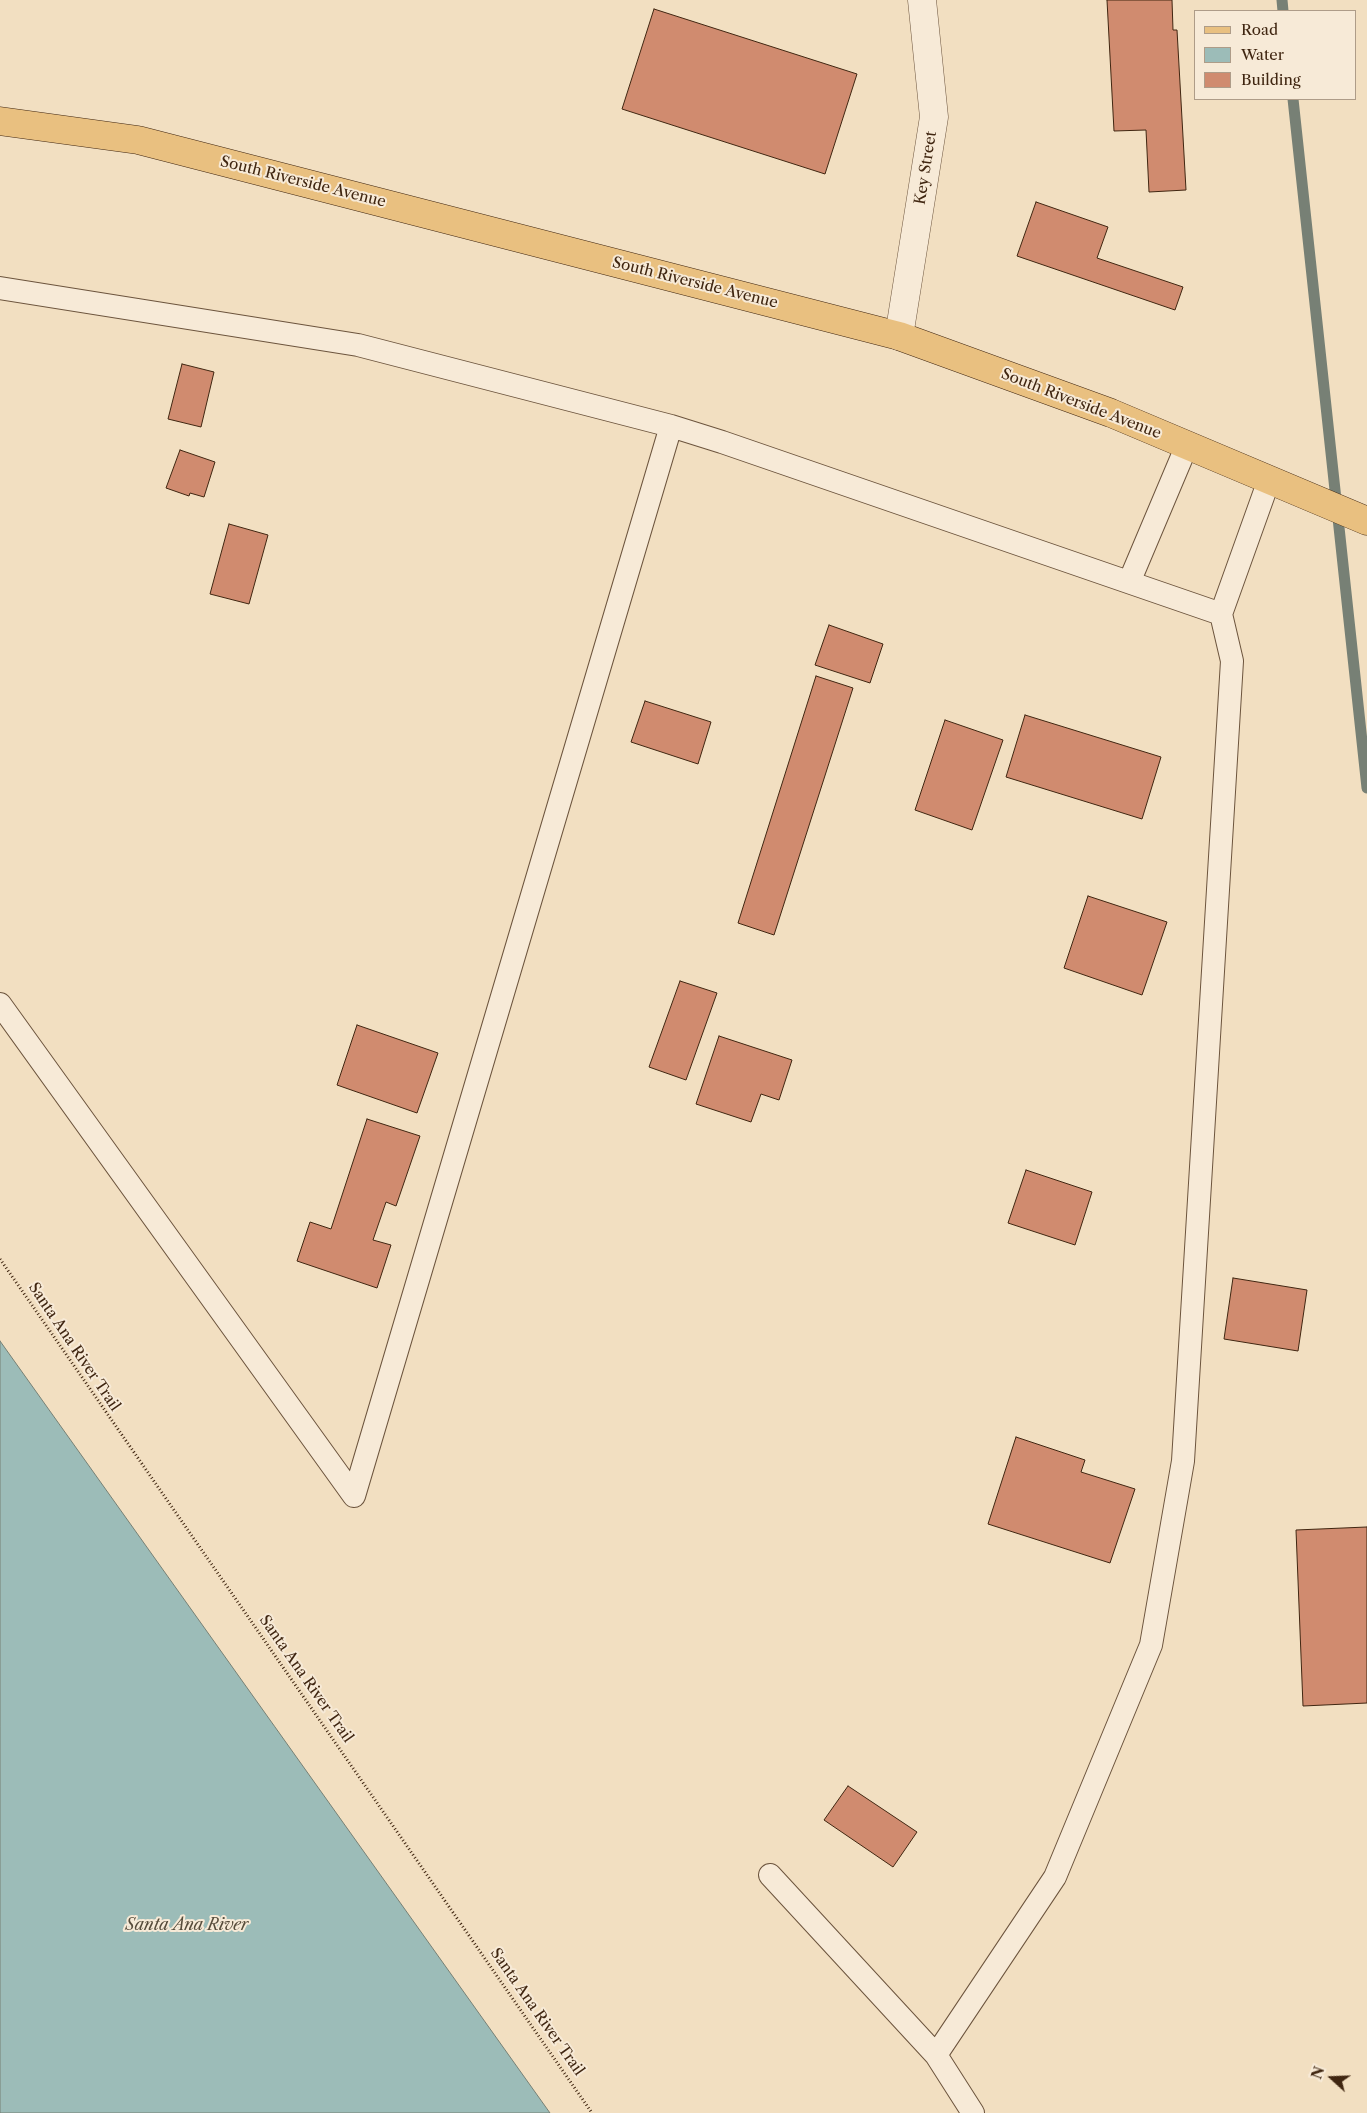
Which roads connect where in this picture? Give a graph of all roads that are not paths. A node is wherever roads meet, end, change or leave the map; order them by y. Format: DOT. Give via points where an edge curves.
graph roads {
  1 [pos="922,0"];
  2 [pos="0,121"];
  3 [pos="0,288"];
  4 [pos="899,336"];
  5 [pos="671,426"];
  6 [pos="1187,445"];
  7 [pos="1270,480"];
  8 [pos="1367,521"];
  9 [pos="1130,580"];
  10 [pos="1221,614"];
  11 [pos="0,1004"];
  12 [pos="770,1875"];
  13 [pos="936,2055"];
  14 [pos="973,2113"];
  1 -- 4 [label="street, Key Street" via="934,117"];
  2 -- 4 [label="main road, South Riverside Avenue" via="138,140"];
  3 -- 5 [label="lane" via="358,346"];
  4 -- 6 [label="main road, South Riverside Avenue" via="1111,413"];
  5 -- 9 [label="lane"];
  5 -- 11 [label="lane" via="354,1496"];
  6 -- 7 [label="main road, South Riverside Avenue"];
  6 -- 9 [label="lane"];
  7 -- 8 [label="main road, South Riverside Avenue"];
  7 -- 10 [label="lane"];
  9 -- 10 [label="lane"];
  10 -- 13 [label="lane" via="1232,661 1183,1461 1151,1646 1054,1877"];
  12 -- 13 [label="lane"];
  13 -- 14 [label="lane"];
}
